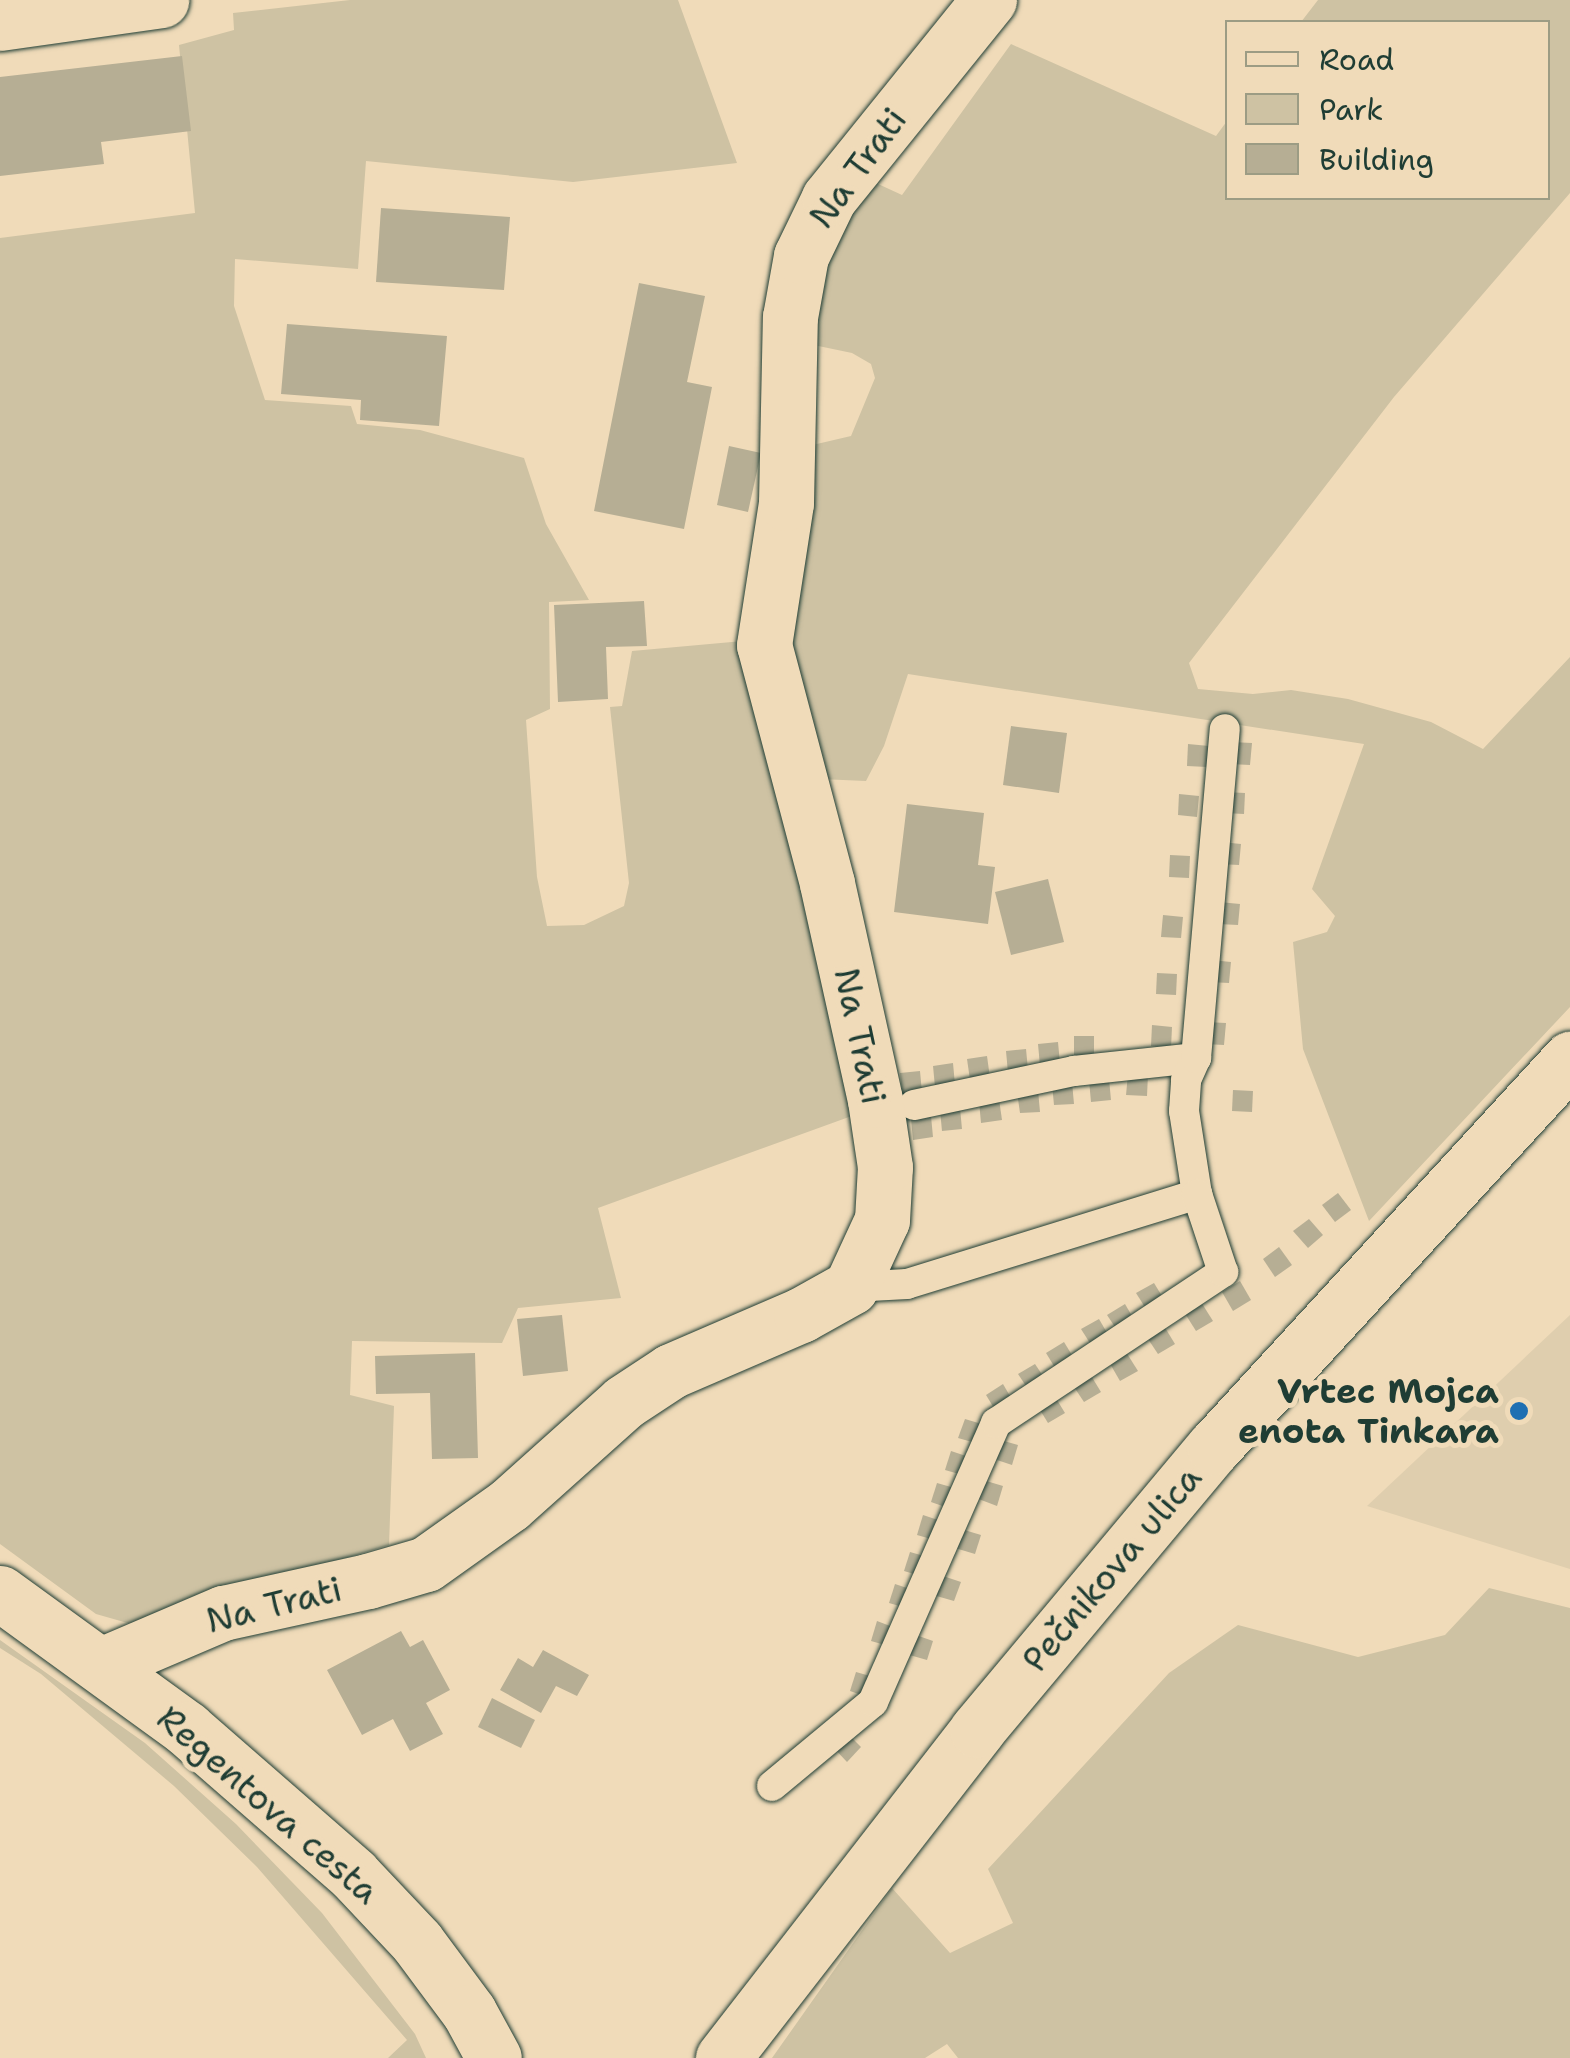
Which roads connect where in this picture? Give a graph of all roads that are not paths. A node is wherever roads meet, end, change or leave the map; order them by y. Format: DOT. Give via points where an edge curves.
graph roads {
  1 [pos="161,0"];
  2 [pos="989,0"];
  3 [pos="0,22"];
  4 [pos="1224,729"];
  5 [pos="1196,1058"];
  6 [pos="1570,1059"];
  7 [pos="914,1105"];
  8 [pos="1198,1194"];
  9 [pos="851,1287"];
  10 [pos="0,1592"];
  11 [pos="102,1665"];
  12 [pos="772,1786"];
  13 [pos="494,2058"];
  14 [pos="723,2058"];
  1 -- 3 [label="street"];
  2 -- 9 [label="street, Na Trati" via="829,198 801,256 790,317 786,503 764,645 827,883 886,1167 882,1220"];
  4 -- 5 [label="lane"];
  5 -- 7 [label="lane" via="1074,1071"];
  5 -- 8 [label="lane" via="1184,1111"];
  6 -- 14 [label="street, Pečnikova ulica" via="1214,1447 977,1730"];
  8 -- 9 [label="lane" via="906,1284"];
  8 -- 12 [label="lane" via="1223,1272 996,1423 873,1702"];
  9 -- 11 [label="street, Na Trati" via="671,1371 624,1402 509,1505 426,1564 224,1612"];
  10 -- 11 [label="street, Regentova cesta"];
  11 -- 13 [label="street, Regentova cesta" via="276,1802 353,1874 417,1942"];
}
